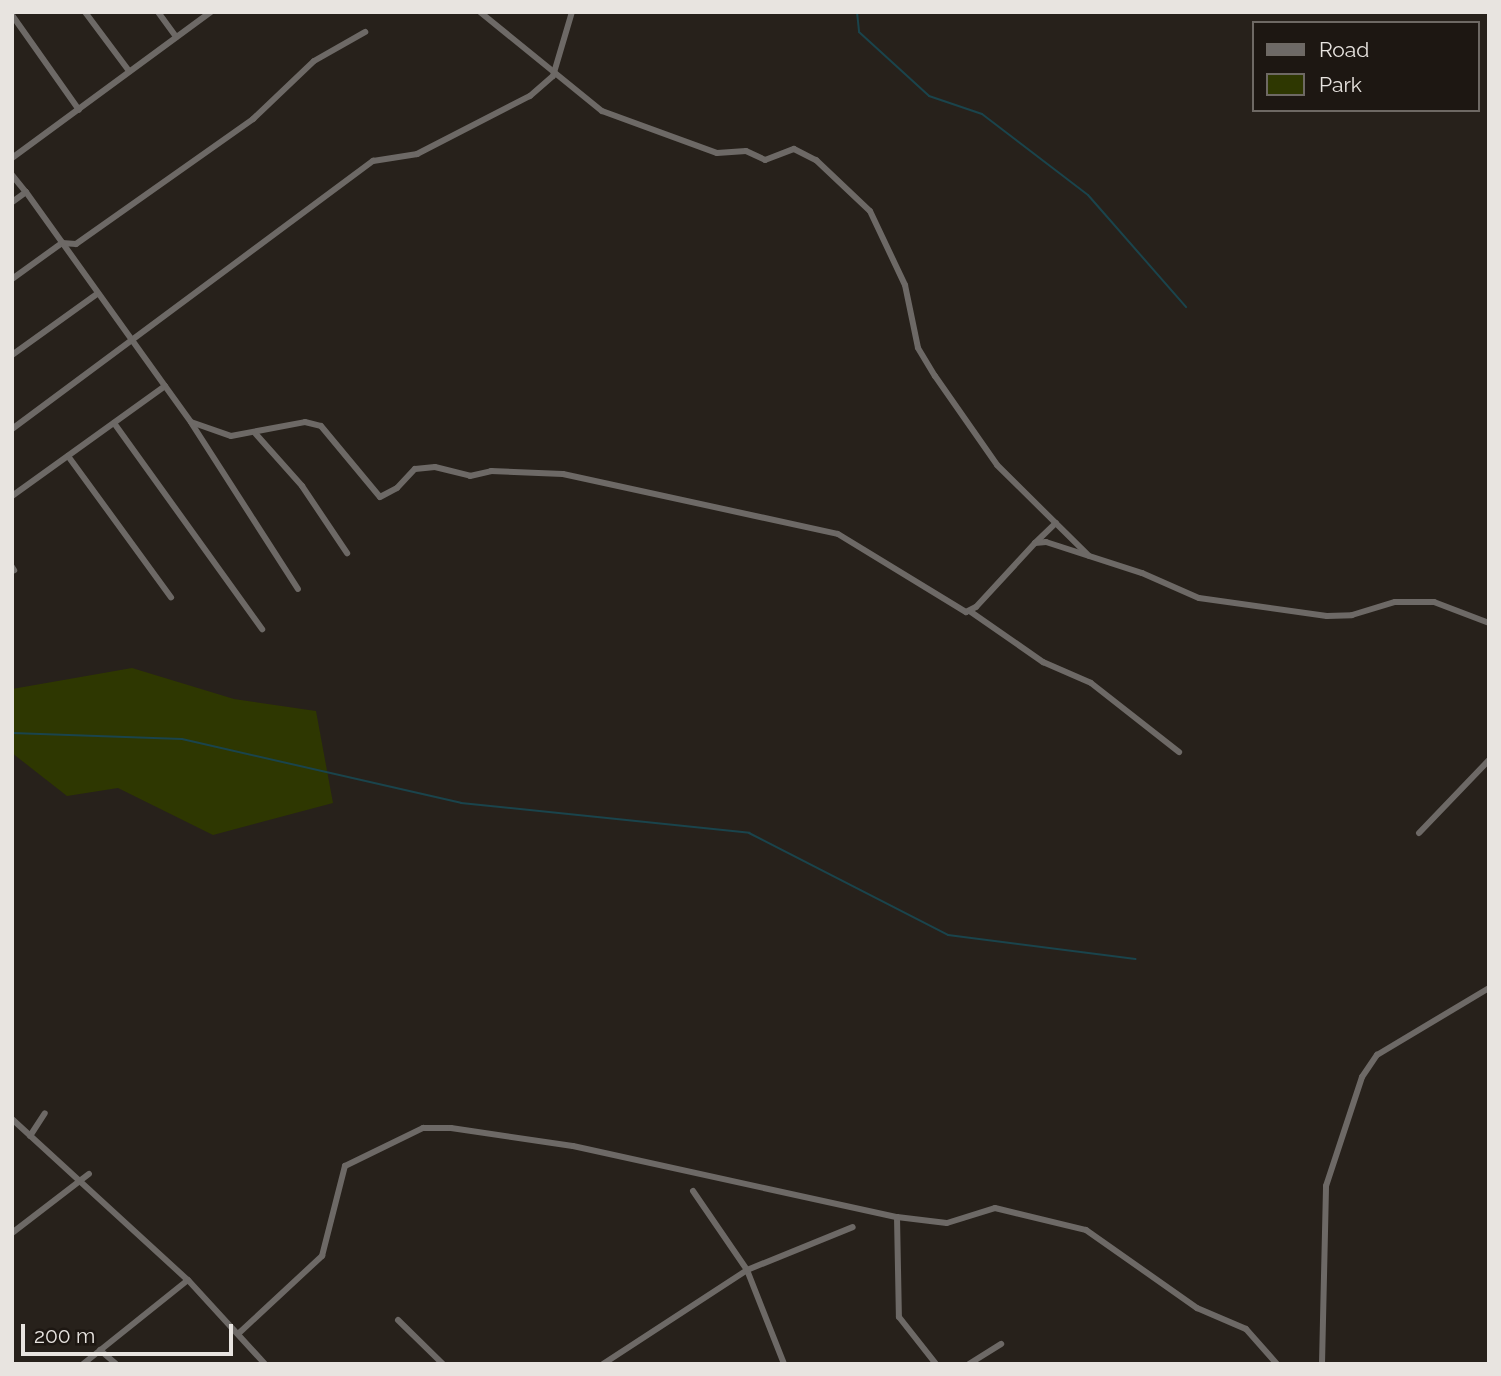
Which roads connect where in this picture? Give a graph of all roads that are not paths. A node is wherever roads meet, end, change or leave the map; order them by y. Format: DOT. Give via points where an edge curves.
graph roads {
  1 [pos="85,12"];
  2 [pos="158,12"];
  3 [pos="211,12"];
  4 [pos="480,12"];
  5 [pos="572,12"];
  6 [pos="12,15"];
  7 [pos="365,32"];
  8 [pos="176,37"];
  9 [pos="129,71"];
  10 [pos="553,76"];
  11 [pos="79,110"];
  12 [pos="12,158"];
  13 [pos="12,175"];
  14 [pos="26,192"];
  15 [pos="12,202"];
  16 [pos="62,243"];
  17 [pos="12,279"];
  18 [pos="97,294"];
  19 [pos="133,341"];
  20 [pos="12,355"];
  21 [pos="165,386"];
  22 [pos="191,422"];
  23 [pos="114,423"];
  24 [pos="12,429"];
  25 [pos="255,433"];
  26 [pos="68,456"];
  27 [pos="12,496"];
  28 [pos="1056,523"];
  29 [pos="1035,543"];
  30 [pos="346,553"];
  31 [pos="1091,558"];
  32 [pos="298,589"];
  33 [pos="171,597"];
  34 [pos="971,612"];
  35 [pos="1489,624"];
  36 [pos="262,629"];
  37 [pos="1179,752"];
  38 [pos="1489,760"];
  39 [pos="1419,833"];
  40 [pos="1489,988"];
  41 [pos="45,1113"];
  42 [pos="12,1119"];
  43 [pos="30,1136"];
  44 [pos="89,1174"];
  45 [pos="79,1181"];
  46 [pos="693,1191"];
  47 [pos="897,1217"];
  48 [pos="853,1227"];
  49 [pos="12,1233"];
  50 [pos="747,1270"];
  51 [pos="188,1280"];
  52 [pos="398,1320"];
  53 [pos="238,1334"];
  54 [pos="1001,1344"];
  55 [pos="100,1350"];
  56 [pos="83,1364"];
  57 [pos="116,1364"];
  58 [pos="265,1364"];
  59 [pos="443,1364"];
  60 [pos="603,1364"];
  61 [pos="785,1364"];
  62 [pos="936,1364"];
  63 [pos="969,1364"];
  64 [pos="1277,1364"];
  65 [pos="1322,1364"];
  1 -- 9 [label="street"];
  2 -- 8 [label="street"];
  3 -- 8 [label="street"];
  4 -- 10 [label="street"];
  5 -- 10 [label="street"];
  6 -- 11 [label="street"];
  7 -- 16 [label="street" via="314,61 253,119 76,244"];
  8 -- 9 [label="street"];
  9 -- 11 [label="street"];
  10 -- 19 [label="street" via="530,96 417,154 373,161"];
  10 -- 28 [label="street" via="602,111 718,153 746,151 765,160 794,149 816,160 870,211 905,285 918,348 935,376 997,465"];
  11 -- 12 [label="street"];
  13 -- 14 [label="street"];
  14 -- 15 [label="street"];
  14 -- 16 [label="street"];
  16 -- 17 [label="street"];
  16 -- 18 [label="street"];
  18 -- 19 [label="street"];
  18 -- 20 [label="street"];
  19 -- 21 [label="street"];
  19 -- 24 [label="street"];
  21 -- 22 [label="street"];
  21 -- 23 [label="street"];
  22 -- 25 [label="street" via="231,436"];
  22 -- 32 [label="street"];
  23 -- 26 [label="street"];
  23 -- 36 [label="street"];
  25 -- 30 [label="street" via="302,486"];
  25 -- 34 [label="street" via="305,422 321,426 380,497 397,488 415,468 435,467 470,476 491,471 563,474 838,534"];
  26 -- 27 [label="street"];
  26 -- 33 [label="street"];
  28 -- 29 [label="street"];
  28 -- 31 [label="street"];
  29 -- 31 [label="street" via="1046,542"];
  29 -- 34 [label="street"];
  31 -- 35 [label="street" via="1199,598 1327,616 1434,602"];
  34 -- 37 [label="street" via="1043,662 1091,683"];
  38 -- 39 [label="street"];
  40 -- 65 [label="street" via="1377,1055 1362,1077 1326,1186"];
  41 -- 43 [label="street"];
  42 -- 43 [label="street"];
  43 -- 45 [label="street"];
  44 -- 45 [label="street"];
  45 -- 49 [label="street"];
  45 -- 51 [label="street"];
  46 -- 50 [label="street"];
  47 -- 53 [label="street" via="513,1134 424,1128 345,1166 322,1256"];
  47 -- 62 [label="street" via="899,1317"];
  47 -- 64 [label="street" via="947,1223 995,1208 1086,1230 1197,1308 1246,1329"];
  48 -- 50 [label="street"];
  50 -- 60 [label="street"];
  50 -- 61 [label="street"];
  51 -- 53 [label="street"];
  51 -- 55 [label="street"];
  52 -- 59 [label="street"];
  53 -- 58 [label="street"];
  54 -- 63 [label="street"];
  55 -- 56 [label="street"];
  55 -- 57 [label="street"];
}
